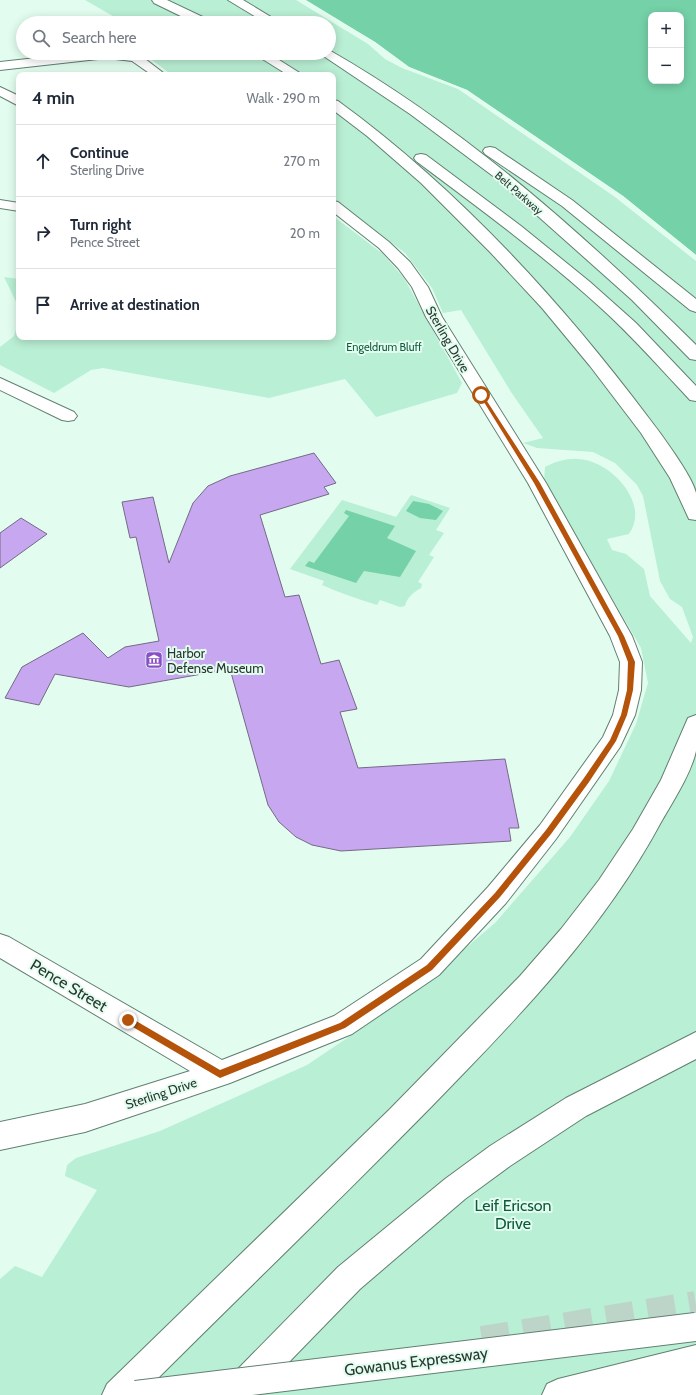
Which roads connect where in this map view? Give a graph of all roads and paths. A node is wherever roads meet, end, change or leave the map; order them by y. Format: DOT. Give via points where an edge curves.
graph roads {
  1 [pos="158,0"];
  2 [pos="234,0"];
  3 [pos="261,14"];
  4 [pos="191,16"];
  5 [pos="264,16"];
  6 [pos="265,16"];
  7 [pos="336,51"];
  8 [pos="49,60"];
  9 [pos="139,60"];
  10 [pos="269,60"];
  11 [pos="271,60"];
  12 [pos="336,60"];
  13 [pos="0,66"];
  14 [pos="156,72"];
  15 [pos="286,72"];
  16 [pos="292,72"];
  17 [pos="0,91"];
  18 [pos="336,99"];
  19 [pos="16,100"];
  20 [pos="336,106"];
  21 [pos="0,204"];
  22 [pos="16,207"];
  23 [pos="336,207"];
  24 [pos="696,307"];
  25 [pos="696,355"];
  26 [pos="0,383"];
  27 [pos="696,396"];
  28 [pos="68,416"];
  29 [pos="696,514"];
  30 [pos="696,724"];
  31 [pos="0,945"];
  32 [pos="696,1045"];
  33 [pos="220,1074"];
  34 [pos="0,1136"];
  35 [pos="696,1327"];
  36 [pos="696,1361"];
  37 [pos="696,1381"];
  38 [pos="118,1395"];
  39 [pos="136,1395"];
  40 [pos="234,1395"];
  41 [pos="558,1395"];
  42 [pos="602,1395"];
  1 -- 4 [label="main road"];
  2 -- 3 [label="main road"];
  3 -- 5 [label="main road"];
  3 -- 6 [label="main road"];
  7 -- 24 [label="main road" via="395,87 567,203"];
  8 -- 13 [label="main road"];
  9 -- 14 [label="main road"];
  10 -- 15 [label="main road"];
  11 -- 16 [label="main road"];
  12 -- 25 [label="main road, Belt Parkway" via="414,111 498,173 638,297"];
  17 -- 19 [label="main road"];
  18 -- 27 [label="main road" via="418,155 510,223 607,305"];
  20 -- 29 [label="main road" via="429,182 509,262 580,342 655,437 685,487"];
  21 -- 22 [label="main road"];
  23 -- 33 [label="main road, Sterling Drive" via="384,244 420,287 434,317 537,483 621,636 631,662 630,690 624,715 612,741 586,780 497,895 430,968 343,1025"];
  26 -- 28 [label="main road"];
  30 -- 38 [label="main road" via="652,818 600,898 562,949 477,1042"];
  31 -- 33 [label="main road, Pence Street"];
  32 -- 40 [label="main road" via="570,1111 500,1156 455,1189 349,1278"];
  33 -- 34 [label="main road, Sterling Drive" via="85,1118"];
  35 -- 39 [label="main road, Gowanus Expressway, bridge"];
  36 -- 41 [label="main road"];
  37 -- 42 [label="main road"];
}
